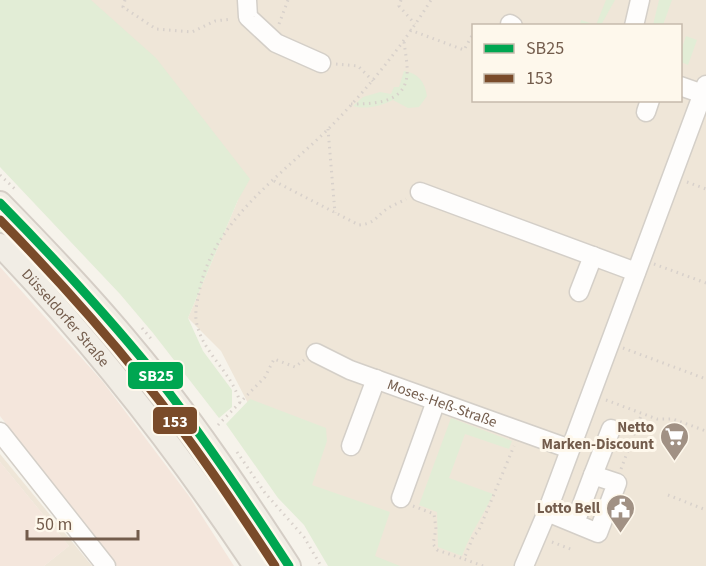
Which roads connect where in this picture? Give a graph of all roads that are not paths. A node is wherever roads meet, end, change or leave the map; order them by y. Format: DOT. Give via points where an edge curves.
graph roads {
  1 [pos="640,0"];
  2 [pos="248,9"];
  3 [pos="634,24"];
  4 [pos="321,63"];
  5 [pos="682,86"];
  6 [pos="704,90"];
  7 [pos="420,192"];
  8 [pos="0,203"];
  9 [pos="0,245"];
  10 [pos="593,256"];
  11 [pos="639,266"];
  12 [pos="579,292"];
  13 [pos="316,353"];
  14 [pos="376,379"];
  15 [pos="436,401"];
  16 [pos="610,429"];
  17 [pos="0,432"];
  18 [pos="351,446"];
  19 [pos="570,449"];
  20 [pos="593,475"];
  21 [pos="401,498"];
  22 [pos="547,512"];
  23 [pos="575,523"];
  24 [pos="106,566"];
  25 [pos="255,566"];
  26 [pos="289,566"];
  27 [pos="524,566"];
  1 -- 3 [label="street"];
  2 -- 4 [label="street" via="273,40"];
  5 -- 6 [label="street"];
  6 -- 11 [label="street"];
  7 -- 10 [label="street"];
  8 -- 26 [label="main road, Düsseldorfer Straße" via="64,268 133,348 197,430"];
  9 -- 25 [label="main road, Düsseldorfer Straße" via="110,367 217,508"];
  10 -- 11 [label="street"];
  10 -- 12 [label="street"];
  11 -- 19 [label="street"];
  13 -- 14 [label="street, Moses-Heß-Straße"];
  14 -- 15 [label="street, Moses-Heß-Straße"];
  14 -- 18 [label="street"];
  15 -- 19 [label="street, Moses-Heß-Straße"];
  15 -- 21 [label="street"];
  16 -- 20 [label="street"];
  17 -- 24 [label="street"];
  19 -- 22 [label="street"];
  20 -- 23 [label="street"];
  20 -- 23 [label="street" via="617,483 598,533"];
  22 -- 23 [label="street"];
  22 -- 27 [label="street"];
}
